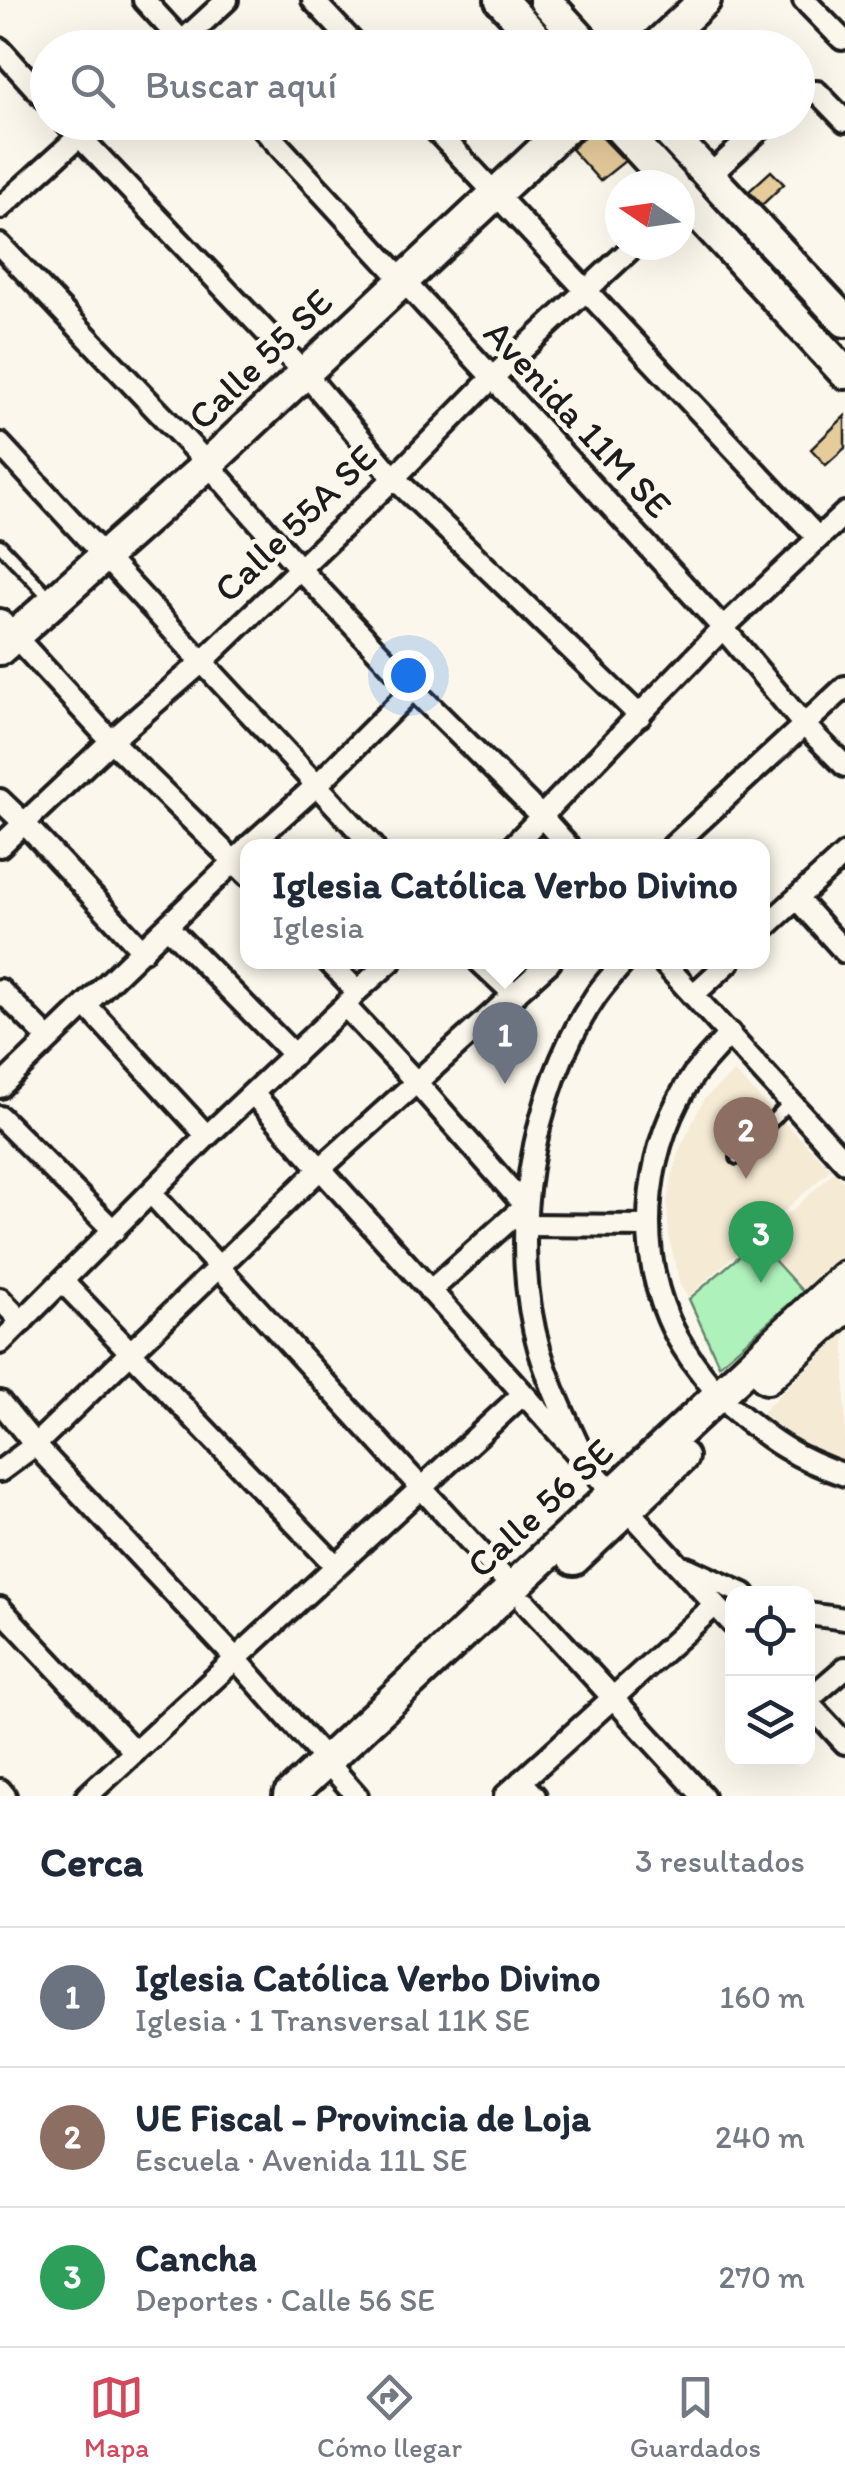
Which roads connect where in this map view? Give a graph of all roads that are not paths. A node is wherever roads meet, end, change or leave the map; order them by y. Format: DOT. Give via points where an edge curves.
graph roads {
  1 [pos="144,0"];
  2 [pos="227,0"];
  3 [pos="313,0"];
  4 [pos="501,0"];
  5 [pos="545,0"];
  6 [pos="705,0"];
  7 [pos="804,0"];
  8 [pos="169,30"];
  9 [pos="197,30"];
  10 [pos="341,30"];
  11 [pos="528,30"];
  12 [pos="573,30"];
  13 [pos="673,30"];
  14 [pos="842,39"];
  15 [pos="0,49"];
  16 [pos="30,82"];
  17 [pos="815,92"];
  18 [pos="845,122"];
  19 [pos="67,140"];
  20 [pos="92,140"];
  21 [pos="274,140"];
  22 [pos="445,140"];
  23 [pos="553,140"];
  24 [pos="630,140"];
  25 [pos="676,140"];
  26 [pos="748,140"];
  27 [pos="657,170"];
  28 [pos="709,176"];
  29 [pos="495,194"];
  30 [pos="0,208"];
  31 [pos="695,212"];
  32 [pos="0,245"];
  33 [pos="619,260"];
  34 [pos="402,280"];
  35 [pos="586,291"];
  36 [pos="845,321"];
  37 [pos="304,372"];
  38 [pos="845,373"];
  39 [pos="492,378"];
  40 [pos="0,444"];
  41 [pos="208,464"];
  42 [pos="394,478"];
  43 [pos="845,512"];
  44 [pos="818,538"];
  45 [pos="0,545"];
  46 [pos="104,556"];
  47 [pos="299,568"];
  48 [pos="54,602"];
  49 [pos="723,628"];
  50 [pos="5,635"];
  51 [pos="201,663"];
  52 [pos="845,687"];
  53 [pos="413,689"];
  54 [pos="640,716"];
  55 [pos="804,726"];
  56 [pos="111,741"];
  57 [pos="845,766"];
  58 [pos="317,785"];
  59 [pos="0,800"];
  60 [pos="542,818"];
  61 [pos="25,824"];
  62 [pos="262,839"];
  63 [pos="367,839"];
  64 [pos="520,839"];
  65 [pos="562,839"];
  66 [pos="681,839"];
  67 [pos="0,846"];
  68 [pos="240,854"];
  69 [pos="845,854"];
  70 [pos="240,861"];
  71 [pos="797,899"];
  72 [pos="770,923"];
  73 [pos="168,927"];
  74 [pos="144,951"];
  75 [pos="845,952"];
  76 [pos="333,969"];
  77 [pos="382,969"];
  78 [pos="487,969"];
  79 [pos="542,969"];
  80 [pos="618,969"];
  81 [pos="669,969"];
  82 [pos="720,969"];
  83 [pos="0,990"];
  84 [pos="692,994"];
  85 [pos="514,995"];
  86 [pos="351,998"];
  87 [pos="86,1006"];
  88 [pos="730,1034"];
  89 [pos="49,1040"];
  90 [pos="294,1055"];
  91 [pos="417,1084"];
  92 [pos="0,1087"];
  93 [pos="254,1095"];
  94 [pos="790,1102"];
  95 [pos="0,1117"];
  96 [pos="208,1136"];
  97 [pos="737,1158"];
  98 [pos="845,1162"];
  99 [pos="321,1168"];
  100 [pos="151,1192"];
  101 [pos="525,1215"];
  102 [pos="648,1226"];
  103 [pos="114,1232"];
  104 [pos="219,1266"];
  105 [pos="845,1277"];
  106 [pos="63,1282"];
  107 [pos="430,1291"];
  108 [pos="0,1299"];
  109 [pos="845,1307"];
  110 [pos="22,1322"];
  111 [pos="0,1344"];
  112 [pos="133,1352"];
  113 [pos="523,1394"];
  114 [pos="0,1402"];
  115 [pos="726,1402"];
  116 [pos="35,1445"];
  117 [pos="587,1465"];
  118 [pos="0,1471"];
  119 [pos="845,1475"];
  120 [pos="421,1488"];
  121 [pos="620,1501"];
  122 [pos="676,1564"];
  123 [pos="336,1566"];
  124 [pos="726,1586"];
  125 [pos="520,1596"];
  126 [pos="715,1604"];
  127 [pos="0,1608"];
  128 [pos="815,1615"];
  129 [pos="725,1616"];
  130 [pos="845,1619"];
  131 [pos="236,1658"];
  132 [pos="845,1668"];
  133 [pos="815,1695"];
  134 [pos="613,1698"];
  135 [pos="815,1709"];
  136 [pos="845,1743"];
  137 [pos="135,1752"];
  138 [pos="336,1783"];
  139 [pos="528,1788"];
  140 [pos="0,1790"];
  141 [pos="5,1796"];
  142 [pos="87,1796"];
  143 [pos="289,1796"];
  144 [pos="505,1796"];
  145 [pos="703,1796"];
  1 -- 8 [label="street"];
  2 -- 9 [label="street"];
  3 -- 10 [label="street"];
  4 -- 11 [label="main road"];
  5 -- 12 [label="main road"];
  6 -- 13 [label="main road"];
  7 -- 14 [label="street"];
  15 -- 16 [label="street"];
  17 -- 18 [label="street"];
  19 -- 30 [label="street"];
  20 -- 37 [label="street"];
  21 -- 34 [label="street, Avenida 11M SE"];
  22 -- 29 [label="street"];
  23 -- 29 [label="main road, Calle 55 SE"];
  24 -- 27 [label="main road"];
  25 -- 28 [label="main road"];
  26 -- 28 [label="street"];
  28 -- 36 [label="main road"];
  29 -- 34 [label="main road, Calle 55 SE"];
  29 -- 35 [label="street"];
  31 -- 38 [label="main road"];
  32 -- 41 [label="street"];
  33 -- 35 [label="street, Calle 55A SE"];
  34 -- 37 [label="main road, Calle 55 SE"];
  34 -- 39 [label="street, Avenida 11M SE"];
  35 -- 39 [label="street, Calle 55A SE"];
  35 -- 44 [label="street"];
  37 -- 41 [label="main road, Calle 55 SE"];
  37 -- 42 [label="street"];
  39 -- 42 [label="street, Calle 55A SE"];
  39 -- 49 [label="street, Avenida 11M SE"];
  40 -- 46 [label="street"];
  41 -- 46 [label="main road, Calle 55 SE"];
  41 -- 47 [label="street"];
  42 -- 47 [label="street, Calle 55A SE"];
  42 -- 54 [label="street"];
  43 -- 44 [label="street"];
  44 -- 49 [label="street"];
  45 -- 48 [label="lane"];
  46 -- 48 [label="main road, Calle 55 SE"];
  46 -- 51 [label="street"];
  47 -- 51 [label="street, Calle 55A SE"];
  47 -- 53 [label="street"];
  48 -- 50 [label="main road, Calle 55 SE"];
  49 -- 54 [label="street"];
  49 -- 55 [label="street, Avenida 11M SE"];
  50 -- 56 [label="street"];
  51 -- 56 [label="street, Calle 55A SE"];
  51 -- 58 [label="street"];
  52 -- 55 [label="street"];
  53 -- 58 [label="street"];
  53 -- 60 [label="street"];
  54 -- 60 [label="street"];
  55 -- 57 [label="street, Avenida 11M SE"];
  55 -- 66 [label="street"];
  56 -- 61 [label="street, Calle 55A SE"];
  56 -- 68 [label="street"];
  58 -- 62 [label="street"];
  58 -- 63 [label="street"];
  59 -- 61 [label="street"];
  60 -- 64 [label="street"];
  60 -- 65 [label="street"];
  61 -- 67 [label="street, Calle 55A SE"];
  61 -- 74 [label="street"];
  69 -- 71 [label="street"];
  70 -- 73 [label="street"];
  71 -- 72 [label="street"];
  71 -- 75 [label="street"];
  73 -- 74 [label="street"];
  73 -- 90 [label="street"];
  74 -- 87 [label="street"];
  76 -- 86 [label="street"];
  77 -- 86 [label="street"];
  78 -- 85 [label="street"];
  79 -- 85 [label="street"];
  80 -- 101 [label="street" via="594,998 560,1062 536,1133"];
  81 -- 84 [label="street"];
  82 -- 84 [label="street"];
  83 -- 89 [label="street"];
  84 -- 88 [label="street"];
  85 -- 91 [label="street"];
  86 -- 90 [label="street"];
  86 -- 91 [label="street"];
  87 -- 89 [label="street"];
  87 -- 96 [label="street"];
  88 -- 94 [label="street"];
  88 -- 102 [label="street" via="694,1074 668,1121 653,1172"];
  89 -- 92 [label="street"];
  90 -- 93 [label="street"];
  91 -- 99 [label="street"];
  91 -- 101 [label="street"];
  93 -- 96 [label="street"];
  93 -- 99 [label="street"];
  94 -- 97 [label="lane"];
  94 -- 98 [label="street"];
  95 -- 103 [label="street"];
  96 -- 100 [label="street"];
  99 -- 104 [label="street"];
  99 -- 107 [label="street"];
  100 -- 103 [label="street"];
  100 -- 104 [label="street"];
  101 -- 102 [label="street"];
  101 -- 107 [label="street"];
  101 -- 117 [label="street" via="539,1348"];
  102 -- 115 [label="street" via="668,1318 690,1359"];
  103 -- 106 [label="street"];
  104 -- 112 [label="street"];
  104 -- 120 [label="street"];
  105 -- 115 [label="main road, Calle 56 SE"];
  106 -- 110 [label="street"];
  106 -- 112 [label="street"];
  107 -- 113 [label="street"];
  108 -- 110 [label="street"];
  109 -- 115 [label="main road, Calle 56 SE"];
  110 -- 111 [label="street"];
  112 -- 116 [label="street"];
  112 -- 123 [label="street"];
  113 -- 117 [label="street"];
  113 -- 120 [label="street"];
  114 -- 116 [label="street"];
  115 -- 119 [label="street" via="768,1439"];
  115 -- 121 [label="main road, Calle 56 SE"];
  116 -- 118 [label="street"];
  116 -- 131 [label="street"];
  117 -- 121 [label="street"];
  120 -- 123 [label="street"];
  120 -- 125 [label="street"];
  121 -- 122 [label="street"];
  121 -- 125 [label="main road, Calle 56 SE"];
  122 -- 124 [label="street"];
  122 -- 126 [label="street"];
  123 -- 131 [label="street"];
  125 -- 134 [label="street"];
  125 -- 138 [label="main road, Calle 56 SE"];
  126 -- 129 [label="street"];
  126 -- 134 [label="street"];
  127 -- 137 [label="street"];
  128 -- 130 [label="street"];
  131 -- 137 [label="street"];
  131 -- 138 [label="street"];
  132 -- 133 [label="street"];
  134 -- 139 [label="street"];
  134 -- 145 [label="street"];
  135 -- 136 [label="street"];
  137 -- 142 [label="street"];
  138 -- 143 [label="main road, Calle 56 SE"];
  139 -- 144 [label="street"];
  140 -- 141 [label="street"];
}
